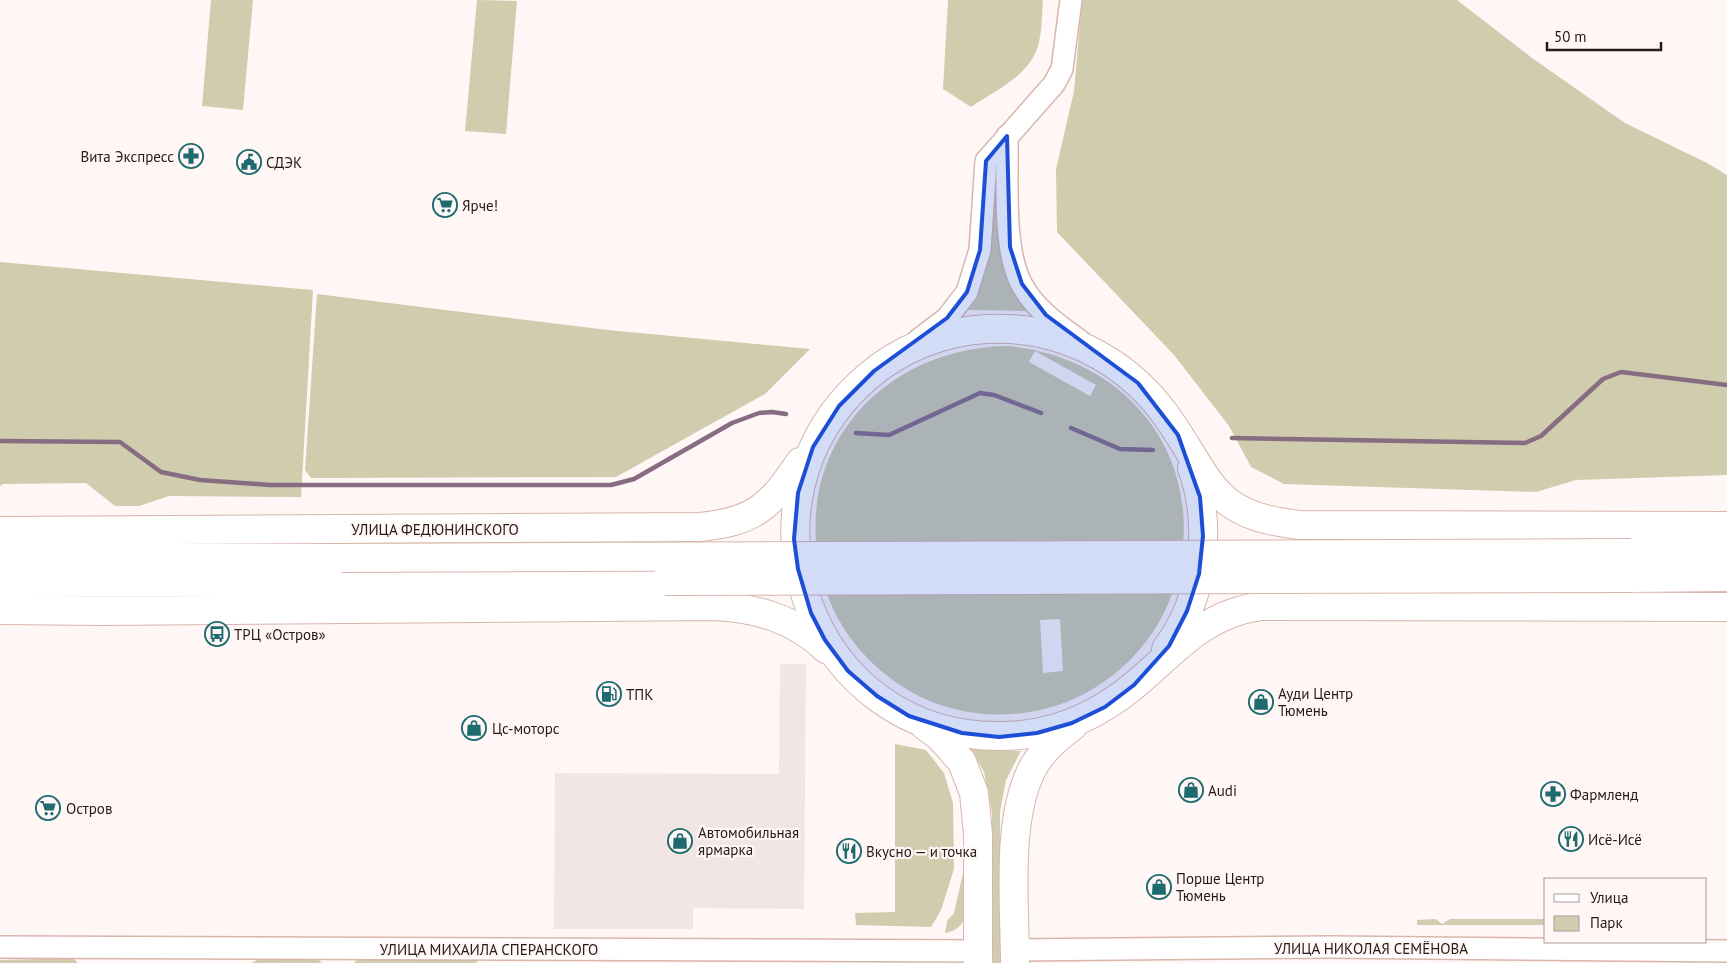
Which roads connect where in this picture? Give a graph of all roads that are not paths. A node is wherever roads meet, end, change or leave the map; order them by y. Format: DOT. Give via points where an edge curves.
graph roads {
  1 [pos="1071,0"];
  2 [pos="1008,136"];
  3 [pos="1102,356"];
  4 [pos="894,358"];
  5 [pos="825,426"];
  6 [pos="1178,435"];
  7 [pos="1727,526"];
  8 [pos="0,531"];
  9 [pos="1727,553"];
  10 [pos="0,558"];
  11 [pos="1631,565"];
  12 [pos="342,570"];
  13 [pos="1727,578"];
  14 [pos="0,583"];
  15 [pos="1727,607"];
  16 [pos="0,610"];
  17 [pos="848,671"];
  18 [pos="1146,673"];
  19 [pos="1090,715"];
  20 [pos="909,716"];
  21 [pos="0,947"];
  22 [pos="1727,951"];
  23 [pos="509,956"];
  24 [pos="978,957"];
  25 [pos="1015,957"];
  1 -- 2 [label="street" via="1062,69 1054,84"];
  2 -- 3 [label="street" via="1010,247 1022,284 1046,315"];
  2 -- 4 [label="street" via="986,161 980,250 967,292 947,318"];
  3 -- 4 [label="main road" via="1066,340 1034,331 986,329 938,338"];
  3 -- 6 [label="main road" via="1148,394"];
  4 -- 5 [label="main road" via="855,388"];
  5 -- 8 [label="main road, УЛИЦА ФЕДЮНИНСКОГО" via="774,498 749,516 722,525"];
  5 -- 17 [label="main road" via="813,447 798,493 796,554 801,584 811,613 825,640"];
  6 -- 7 [label="main road" via="1217,493 1257,517 1279,523"];
  6 -- 18 [label="main road" via="1195,476 1200,498 1202,555 1187,611 1169,646"];
  9 -- 11 [label="main road"];
  10 -- 12 [label="main road, УЛИЦА ФЕДЮНИНСКОГО"];
  11 -- 12 [label="main road, bridge"];
  11 -- 13 [label="main road"];
  12 -- 14 [label="main road"];
  15 -- 18 [label="main road" via="1262,606 1240,609 1209,623"];
  16 -- 17 [label="main road" via="730,607 760,611 792,624 821,645"];
  17 -- 20 [label="main road" via="877,696"];
  18 -- 19 [label="main road" via="1120,696"];
  19 -- 20 [label="main road" via="1055,729 1018,736 953,731"];
  19 -- 25 [label="main road" via="1045,750 1035,764 1023,794 1015,832"];
  20 -- 24 [label="main road" via="952,749 962,762 972,786 978,834"];
  21 -- 23 [label="street, УЛИЦА МИХАИЛА СПЕРАНСКОГО"];
  22 -- 25 [label="street, УЛИЦА НИКОЛАЯ СЕМЁНОВА" via="1329,947"];
  23 -- 24 [label="street, УЛИЦА МИХАИЛА СПЕРАНСКОГО"];
}
